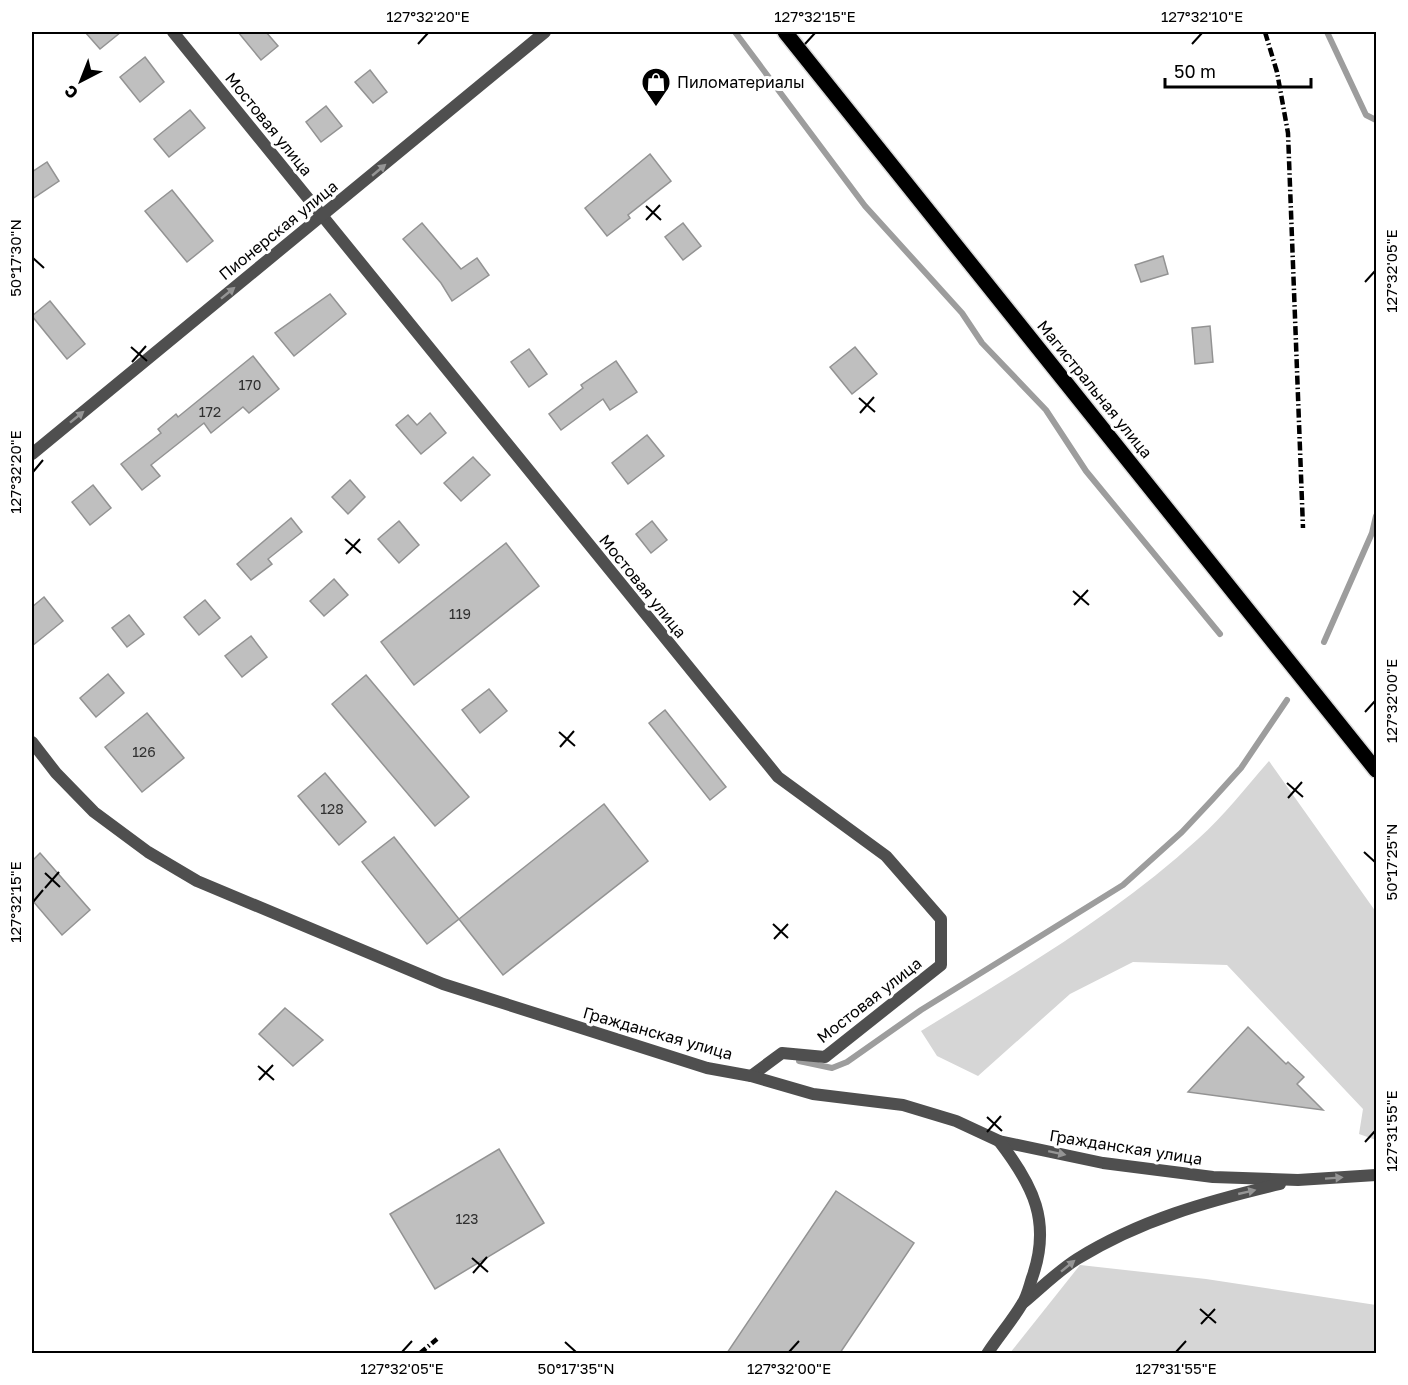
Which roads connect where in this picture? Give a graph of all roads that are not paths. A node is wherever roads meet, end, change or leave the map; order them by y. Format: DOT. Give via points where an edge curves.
graph roads {
  1 [pos="173,32"];
  2 [pos="545,32"];
  3 [pos="784,32"];
  4 [pos="322,216"];
  5 [pos="32,454"];
  6 [pos="32,742"];
  7 [pos="1377,770"];
  8 [pos="751,1076"];
  9 [pos="999,1141"];
  10 [pos="1377,1175"];
  11 [pos="1298,1180"];
  12 [pos="1023,1303"];
  13 [pos="987,1353"];
  1 -- 4 [label="street, Мостовая улица"];
  4 -- 2 [label="street, Пионерская улица, one-way"];
  3 -- 7 [label="main road, Магистральная улица"];
  5 -- 4 [label="street, Пионерская улица, one-way"];
  4 -- 8 [label="street, Мостовая улица" via="778,777 886,856 941,920 941,965 825,1057 782,1053"];
  6 -- 8 [label="street, Гражданская улица" via="94,812 148,852 198,881 443,984 707,1068"];
  8 -- 9 [label="street, Гражданская улица" via="813,1094 903,1106 956,1121"];
  9 -- 11 [label="street, Гражданская улица, one-way" via="1114,1165 1213,1177"];
  9 -- 12 [label="street" via="1021,1170 1036,1200 1041,1228 1038,1261"];
  11 -- 10 [label="street, Гражданская улица, one-way"];
  12 -- 11 [label="street, one-way" via="1075,1260 1133,1227 1205,1202"];
  12 -- 13 [label="street"];
}
